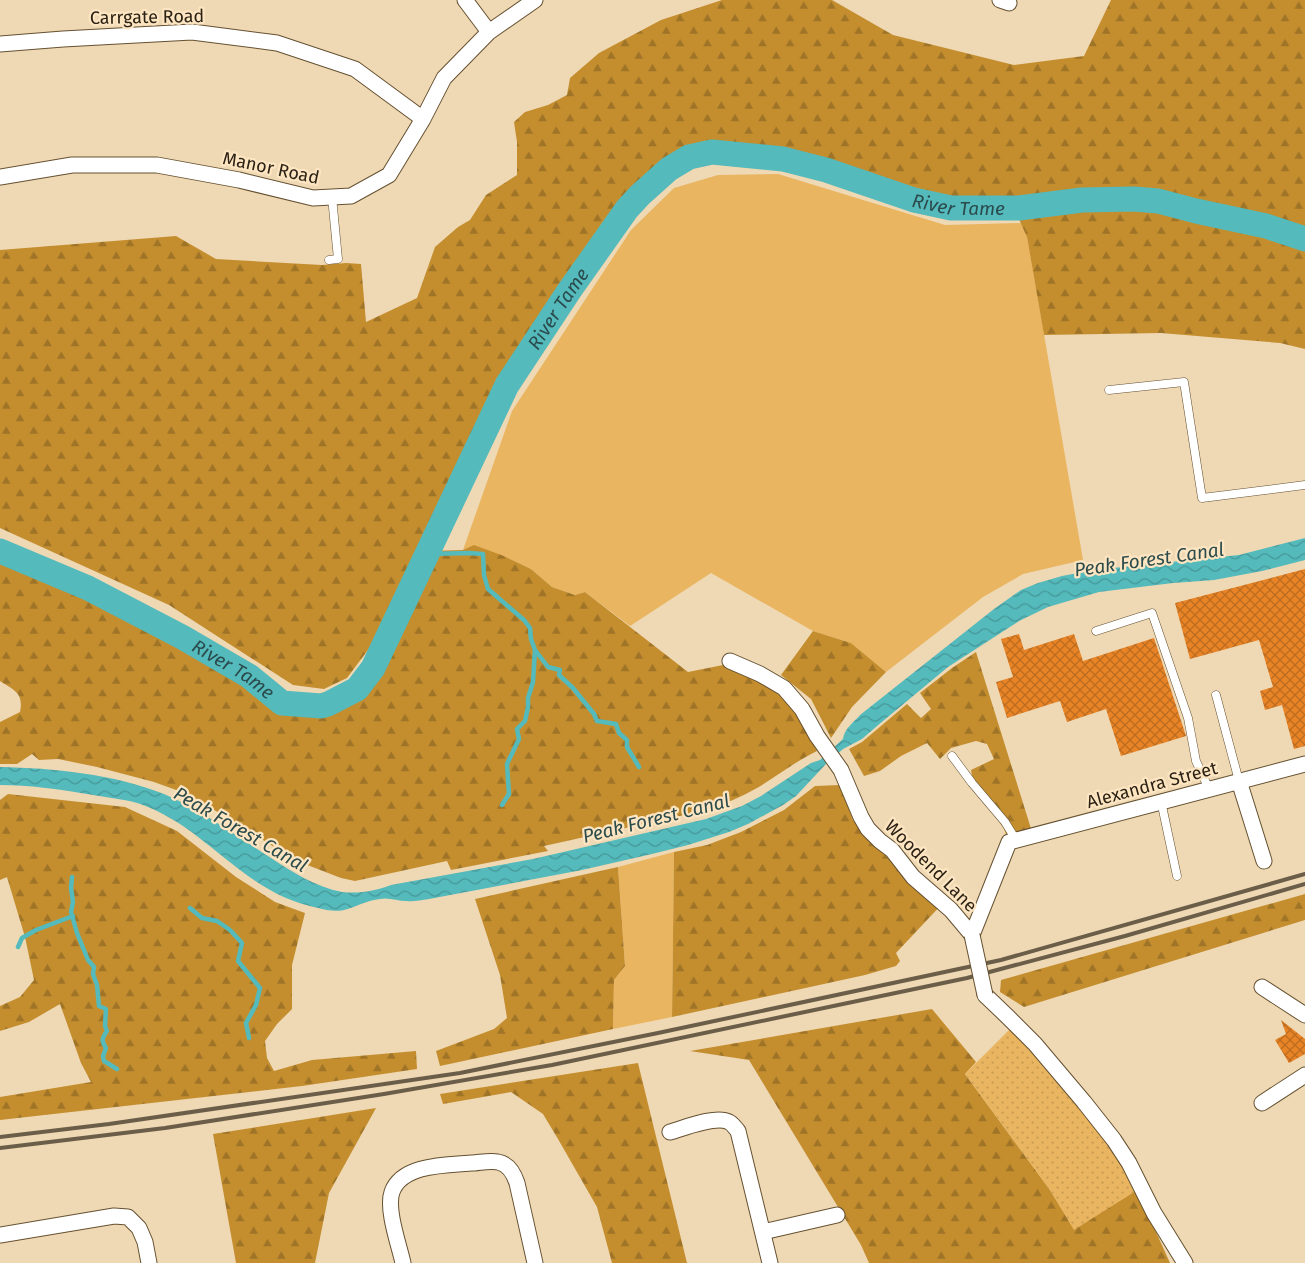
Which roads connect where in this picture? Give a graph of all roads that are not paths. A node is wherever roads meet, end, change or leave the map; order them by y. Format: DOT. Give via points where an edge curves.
graph roads {
  1 [pos="465,0"];
  2 [pos="535,0"];
  3 [pos="489,32"];
  4 [pos="0,44"];
  5 [pos="423,120"];
  6 [pos="0,177"];
  7 [pos="332,197"];
  8 [pos="329,260"];
  9 [pos="1109,390"];
  10 [pos="1305,485"];
  11 [pos="1096,631"];
  12 [pos="730,661"];
  13 [pos="1216,695"];
  14 [pos="952,756"];
  15 [pos="1305,764"];
  16 [pos="1239,781"];
  17 [pos="1209,789"];
  18 [pos="1162,802"];
  19 [pos="1012,841"];
  20 [pos="1264,861"];
  21 [pos="1178,876"];
  22 [pos="972,935"];
  23 [pos="1262,988"];
  24 [pos="1305,1015"];
  25 [pos="1305,1075"];
  26 [pos="1262,1103"];
  27 [pos="670,1132"];
  28 [pos="837,1215"];
  29 [pos="763,1232"];
  30 [pos="0,1235"];
  31 [pos="149,1263"];
  32 [pos="403,1263"];
  33 [pos="535,1263"];
  34 [pos="770,1263"];
  35 [pos="1184,1263"];
  1 -- 3 [label="street"];
  2 -- 3 [label="street, Manor Road"];
  3 -- 5 [label="street, Manor Road" via="444,78"];
  4 -- 5 [label="street, Carrgate Road" via="192,32 277,43 355,68"];
  5 -- 7 [label="street, Manor Road" via="389,174 351,196"];
  6 -- 7 [label="street, Manor Road" via="72,165 156,165 313,198"];
  7 -- 8 [label="lane" via="338,259"];
  9 -- 10 [label="lane" via="1184,382 1202,498"];
  11 -- 17 [label="lane" via="1152,613 1188,718 1196,761"];
  12 -- 22 [label="street, Woodend Lane" via="784,688 802,709 842,770 860,818 868,829 951,910"];
  13 -- 16 [label="lane"];
  14 -- 19 [label="lane" via="1005,822"];
  15 -- 16 [label="street, Alexandra Street"];
  16 -- 17 [label="street, Alexandra Street"];
  16 -- 20 [label="street"];
  17 -- 18 [label="street, Alexandra Street"];
  18 -- 19 [label="street, Alexandra Street"];
  18 -- 21 [label="lane"];
  19 -- 22 [label="street"];
  22 -- 35 [label="street, Woodend Lane, bridge" via="985,995 1035,1044 1114,1140"];
  23 -- 24 [label="street"];
  25 -- 26 [label="street"];
  27 -- 29 [label="street" via="716,1120 734,1126 738,1131"];
  28 -- 29 [label="street"];
  29 -- 34 [label="street"];
  30 -- 31 [label="street" via="114,1216 128,1218 139,1228 146,1242"];
  32 -- 33 [label="street" via="390,1201 393,1190 404,1177 417,1170 444,1165 498,1162 514,1173"];
}
